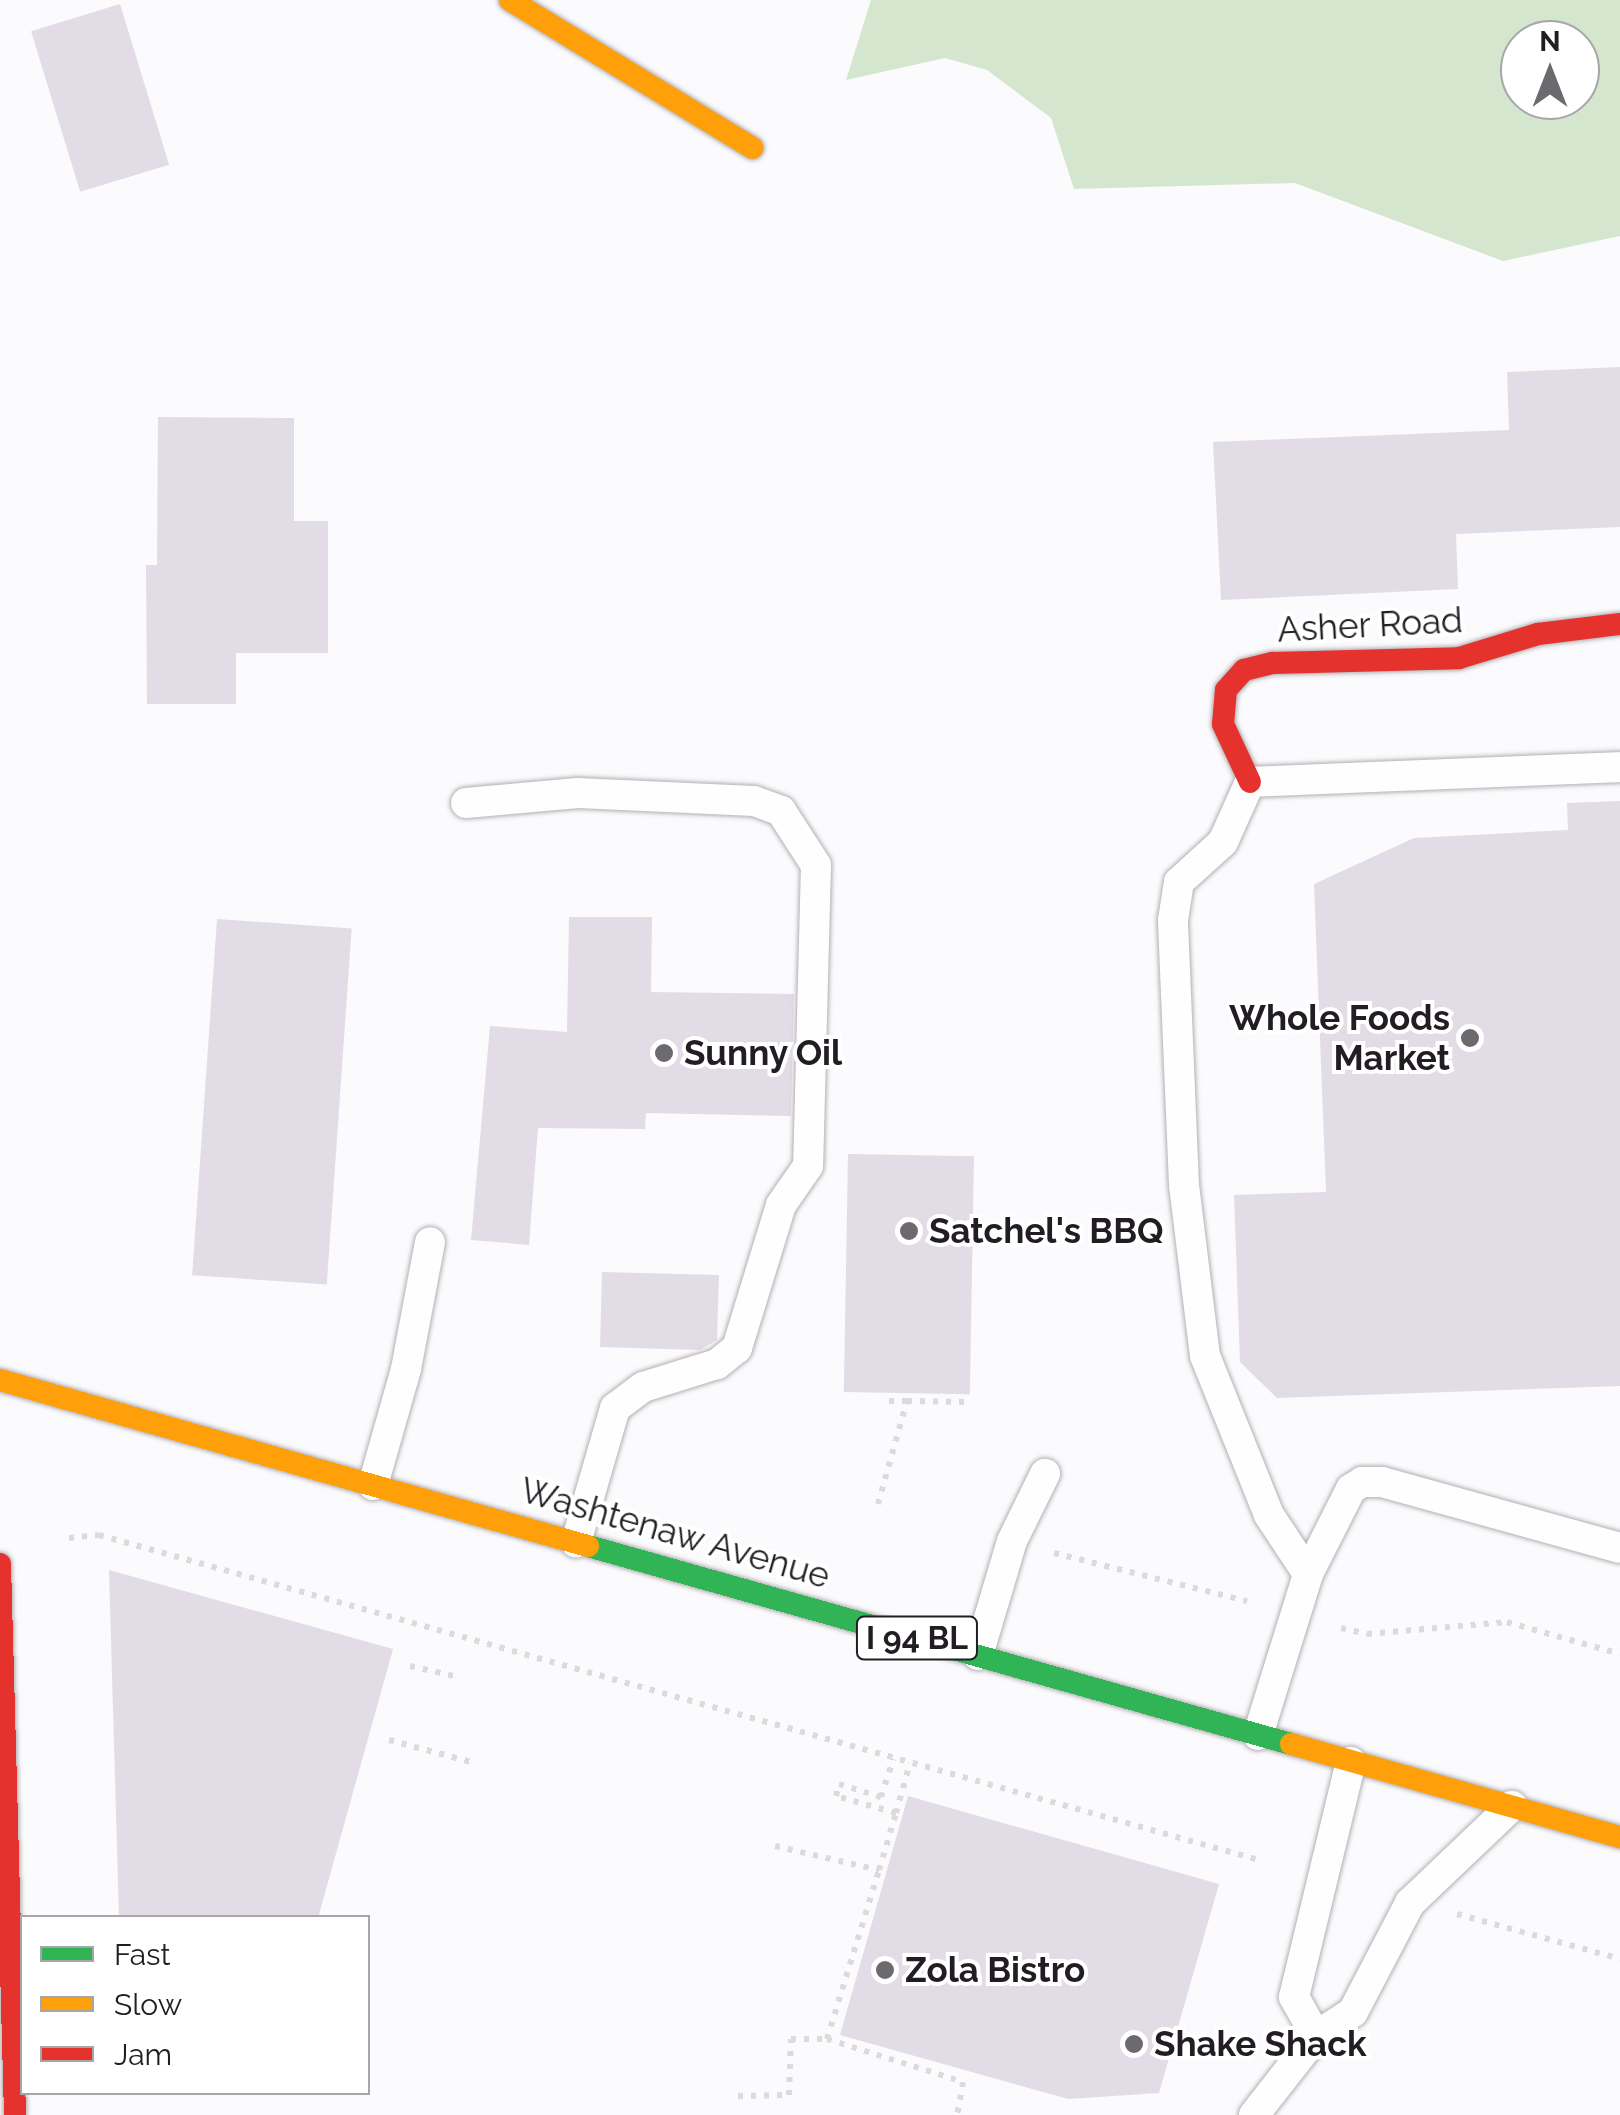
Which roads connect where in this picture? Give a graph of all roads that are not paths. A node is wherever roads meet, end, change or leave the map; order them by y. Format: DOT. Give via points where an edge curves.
graph roads {
  1 [pos="510,0"];
  2 [pos="752,148"];
  3 [pos="1620,624"];
  4 [pos="1620,767"];
  5 [pos="1250,782"];
  6 [pos="466,802"];
  7 [pos="430,1242"];
  8 [pos="0,1380"];
  9 [pos="1045,1474"];
  10 [pos="372,1485"];
  11 [pos="576,1542"];
  12 [pos="1620,1548"];
  13 [pos="0,1564"];
  14 [pos="1308,1574"];
  15 [pos="978,1655"];
  16 [pos="1258,1734"];
  17 [pos="1350,1762"];
  18 [pos="1512,1806"];
  19 [pos="1620,1837"];
  20 [pos="1316,2036"];
  21 [pos="15,2115"];
  22 [pos="1254,2115"];
  1 -- 2 [label="main road"];
  3 -- 5 [label="main road, Asher Road" via="1538,634 1459,658 1273,663 1244,670 1226,690 1223,724"];
  4 -- 5 [label="lane"];
  5 -- 14 [label="lane" via="1238,819 1223,842 1189,868 1175,900 1186,1220 1205,1356 1226,1420 1269,1515"];
  6 -- 11 [label="lane" via="578,794 754,801 780,811 816,865 808,1166 780,1205 737,1348 718,1364 644,1387 614,1408"];
  7 -- 10 [label="lane" via="406,1369"];
  8 -- 10 [label="main road, Washtenaw Avenue / I 94 BL"];
  9 -- 15 [label="lane" via="1012,1541"];
  10 -- 11 [label="main road, Washtenaw Avenue / I 94 BL"];
  11 -- 15 [label="main road, Washtenaw Avenue / I 94 BL"];
  12 -- 14 [label="lane" via="1362,1482 1350,1489"];
  13 -- 21 [label="main road"];
  14 -- 16 [label="lane"];
  15 -- 16 [label="main road, Washtenaw Avenue / I 94 BL"];
  16 -- 17 [label="main road, Washtenaw Avenue / I 94 BL"];
  17 -- 18 [label="main road, Washtenaw Avenue / I 94 BL"];
  17 -- 20 [label="lane" via="1294,1997"];
  18 -- 19 [label="main road, Washtenaw Avenue / I 94 BL"];
  18 -- 20 [label="lane" via="1410,1903 1353,2012"];
  20 -- 22 [label="lane"];
}
